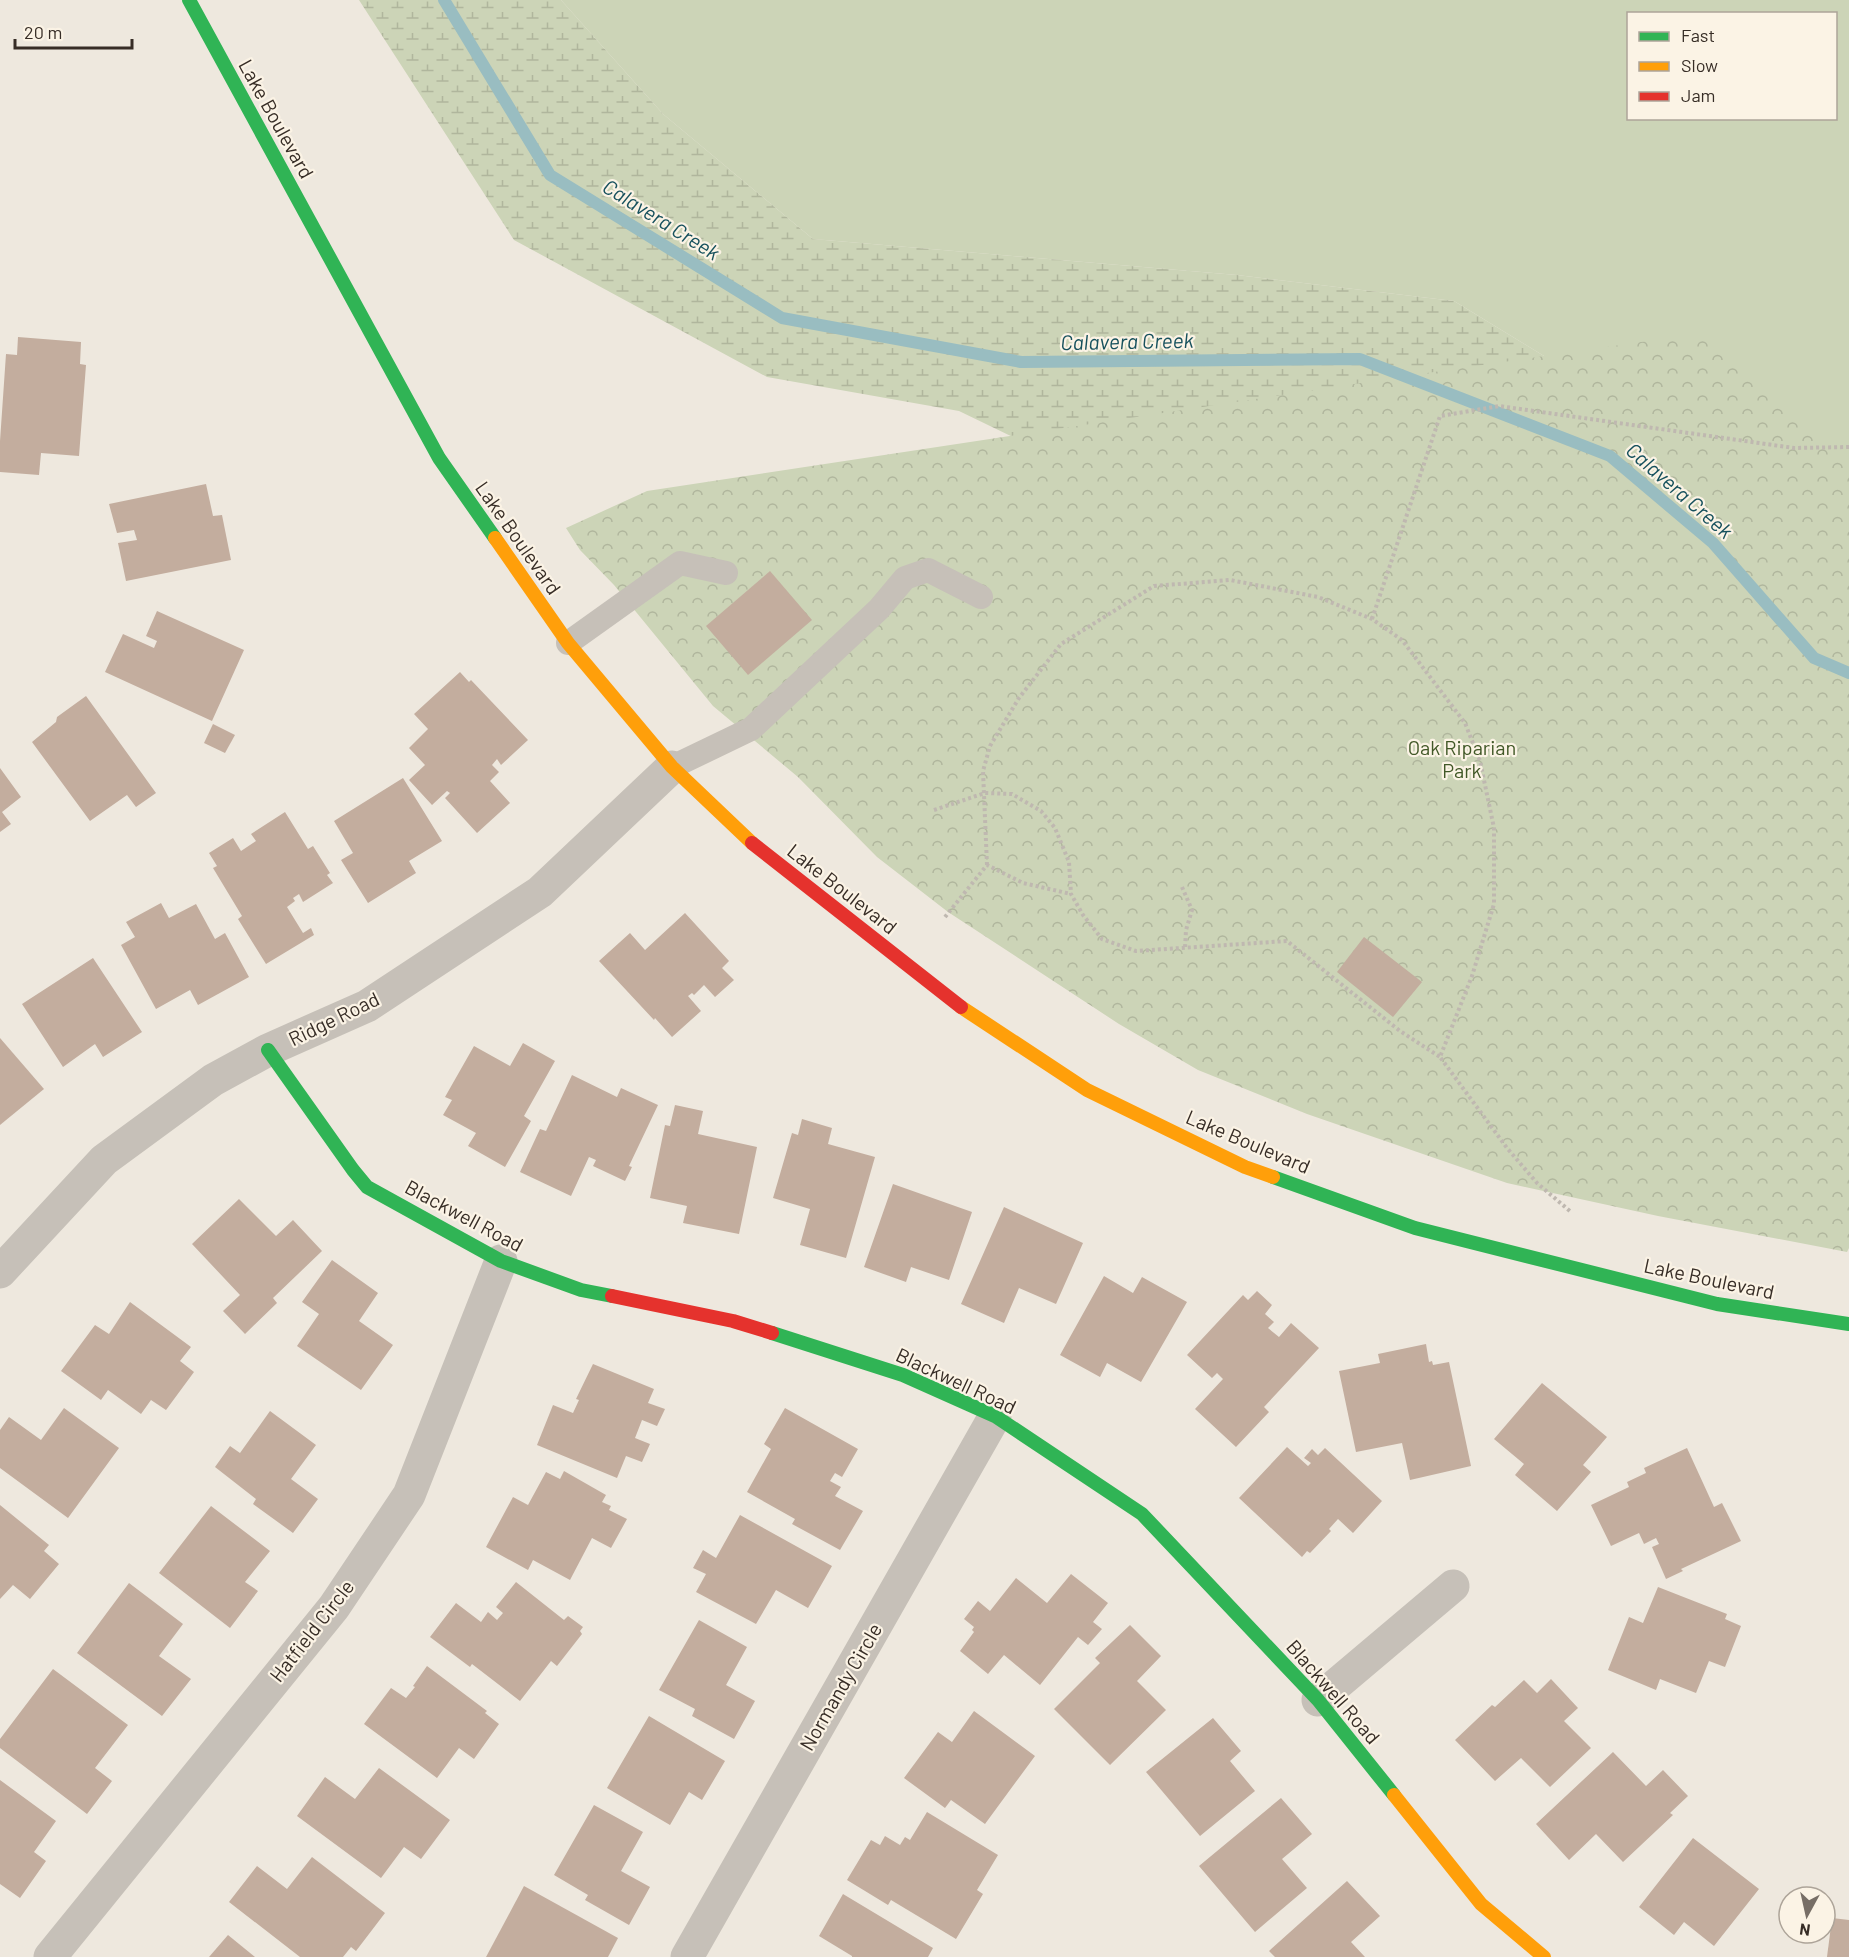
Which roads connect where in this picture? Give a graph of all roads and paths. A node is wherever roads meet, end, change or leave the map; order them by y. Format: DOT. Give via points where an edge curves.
graph roads {
  1 [pos="189,0"];
  2 [pos="1849,447"];
  3 [pos="726,573"];
  4 [pos="981,597"];
  5 [pos="1372,619"];
  6 [pos="568,643"];
  7 [pos="672,767"];
  8 [pos="985,793"];
  9 [pos="934,810"];
  10 [pos="987,865"];
  11 [pos="1182,887"];
  12 [pos="1071,894"];
  13 [pos="945,916"];
  14 [pos="1185,948"];
  15 [pos="268,1050"];
  16 [pos="1440,1057"];
  17 [pos="1571,1212"];
  18 [pos="501,1261"];
  19 [pos="0,1272"];
  20 [pos="1849,1324"];
  21 [pos="995,1416"];
  22 [pos="1453,1586"];
  23 [pos="1318,1700"];
  24 [pos="50,1957"];
  25 [pos="687,1957"];
  26 [pos="1544,1957"];
  1 -- 6 [label="main road, Lake Boulevard" via="439,458"];
  2 -- 5 [label="path" via="1794,448 1499,406 1440,416"];
  3 -- 6 [label="lane" via="680,563"];
  4 -- 7 [label="lane" via="928,570 905,578 879,609 751,729"];
  5 -- 8 [label="path" via="1318,597 1230,580 1154,586 1061,644 1019,698 990,746 983,771"];
  5 -- 16 [label="path" via="1402,640 1465,723 1480,761 1494,828 1494,904 1472,976"];
  6 -- 7 [label="main road, Lake Boulevard"];
  7 -- 15 [label="street, Ridge Road" via="540,892 367,1006"];
  7 -- 20 [label="main road, Lake Boulevard" via="739,832 959,1006 1087,1089 1245,1167 1415,1228 1717,1304"];
  8 -- 9 [label="path"];
  8 -- 10 [label="path"];
  8 -- 12 [label="path" via="1012,794 1041,812 1055,828 1069,862"];
  10 -- 12 [label="path" via="1023,883"];
  10 -- 13 [label="path"];
  11 -- 14 [label="path" via="1192,910"];
  12 -- 14 [label="path" via="1102,939 1136,951"];
  14 -- 16 [label="path" via="1287,941 1400,1031"];
  15 -- 18 [label="main road, Blackwell Road" via="367,1187"];
  15 -- 19 [label="street, Ridge Road" via="213,1080 104,1160"];
  16 -- 17 [label="path" via="1507,1149 1537,1183"];
  18 -- 21 [label="main road, Blackwell Road" via="581,1290 733,1321 903,1376"];
  18 -- 24 [label="street, Hatfield Circle" via="409,1494 334,1607"];
  21 -- 23 [label="main road, Blackwell Road" via="1142,1514"];
  21 -- 25 [label="street, Normandy Circle"];
  22 -- 23 [label="street"];
  23 -- 26 [label="main road, Blackwell Road" via="1480,1904"];
}
